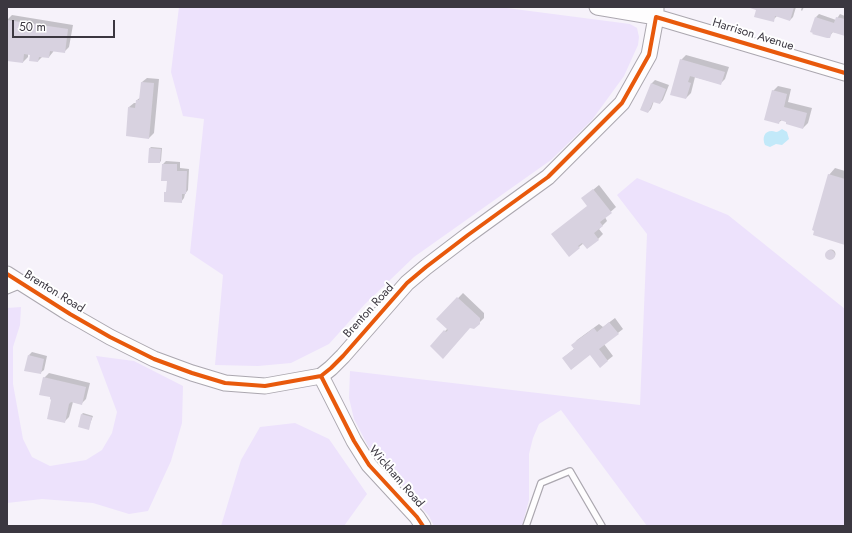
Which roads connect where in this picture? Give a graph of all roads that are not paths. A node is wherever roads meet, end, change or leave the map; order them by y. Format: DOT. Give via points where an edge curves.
graph roads {
  1 [pos="597,7"];
  2 [pos="656,12"];
  3 [pos="845,73"];
  4 [pos="11,282"];
  5 [pos="321,376"];
  6 [pos="423,526"];
  7 [pos="526,526"];
  8 [pos="602,526"];
  1 -- 2 [label="street, Harrison Avenue"];
  2 -- 3 [label="street, Harrison Avenue"];
  2 -- 5 [label="street, Brenton Road" via="649,55 622,103 548,177 462,239 408,283 343,356"];
  4 -- 5 [label="street, Brenton Road" via="154,359 221,382 265,386"];
  5 -- 6 [label="street, Wickham Road" via="369,465"];
  7 -- 8 [label="lane" via="541,483 570,471"];
}
